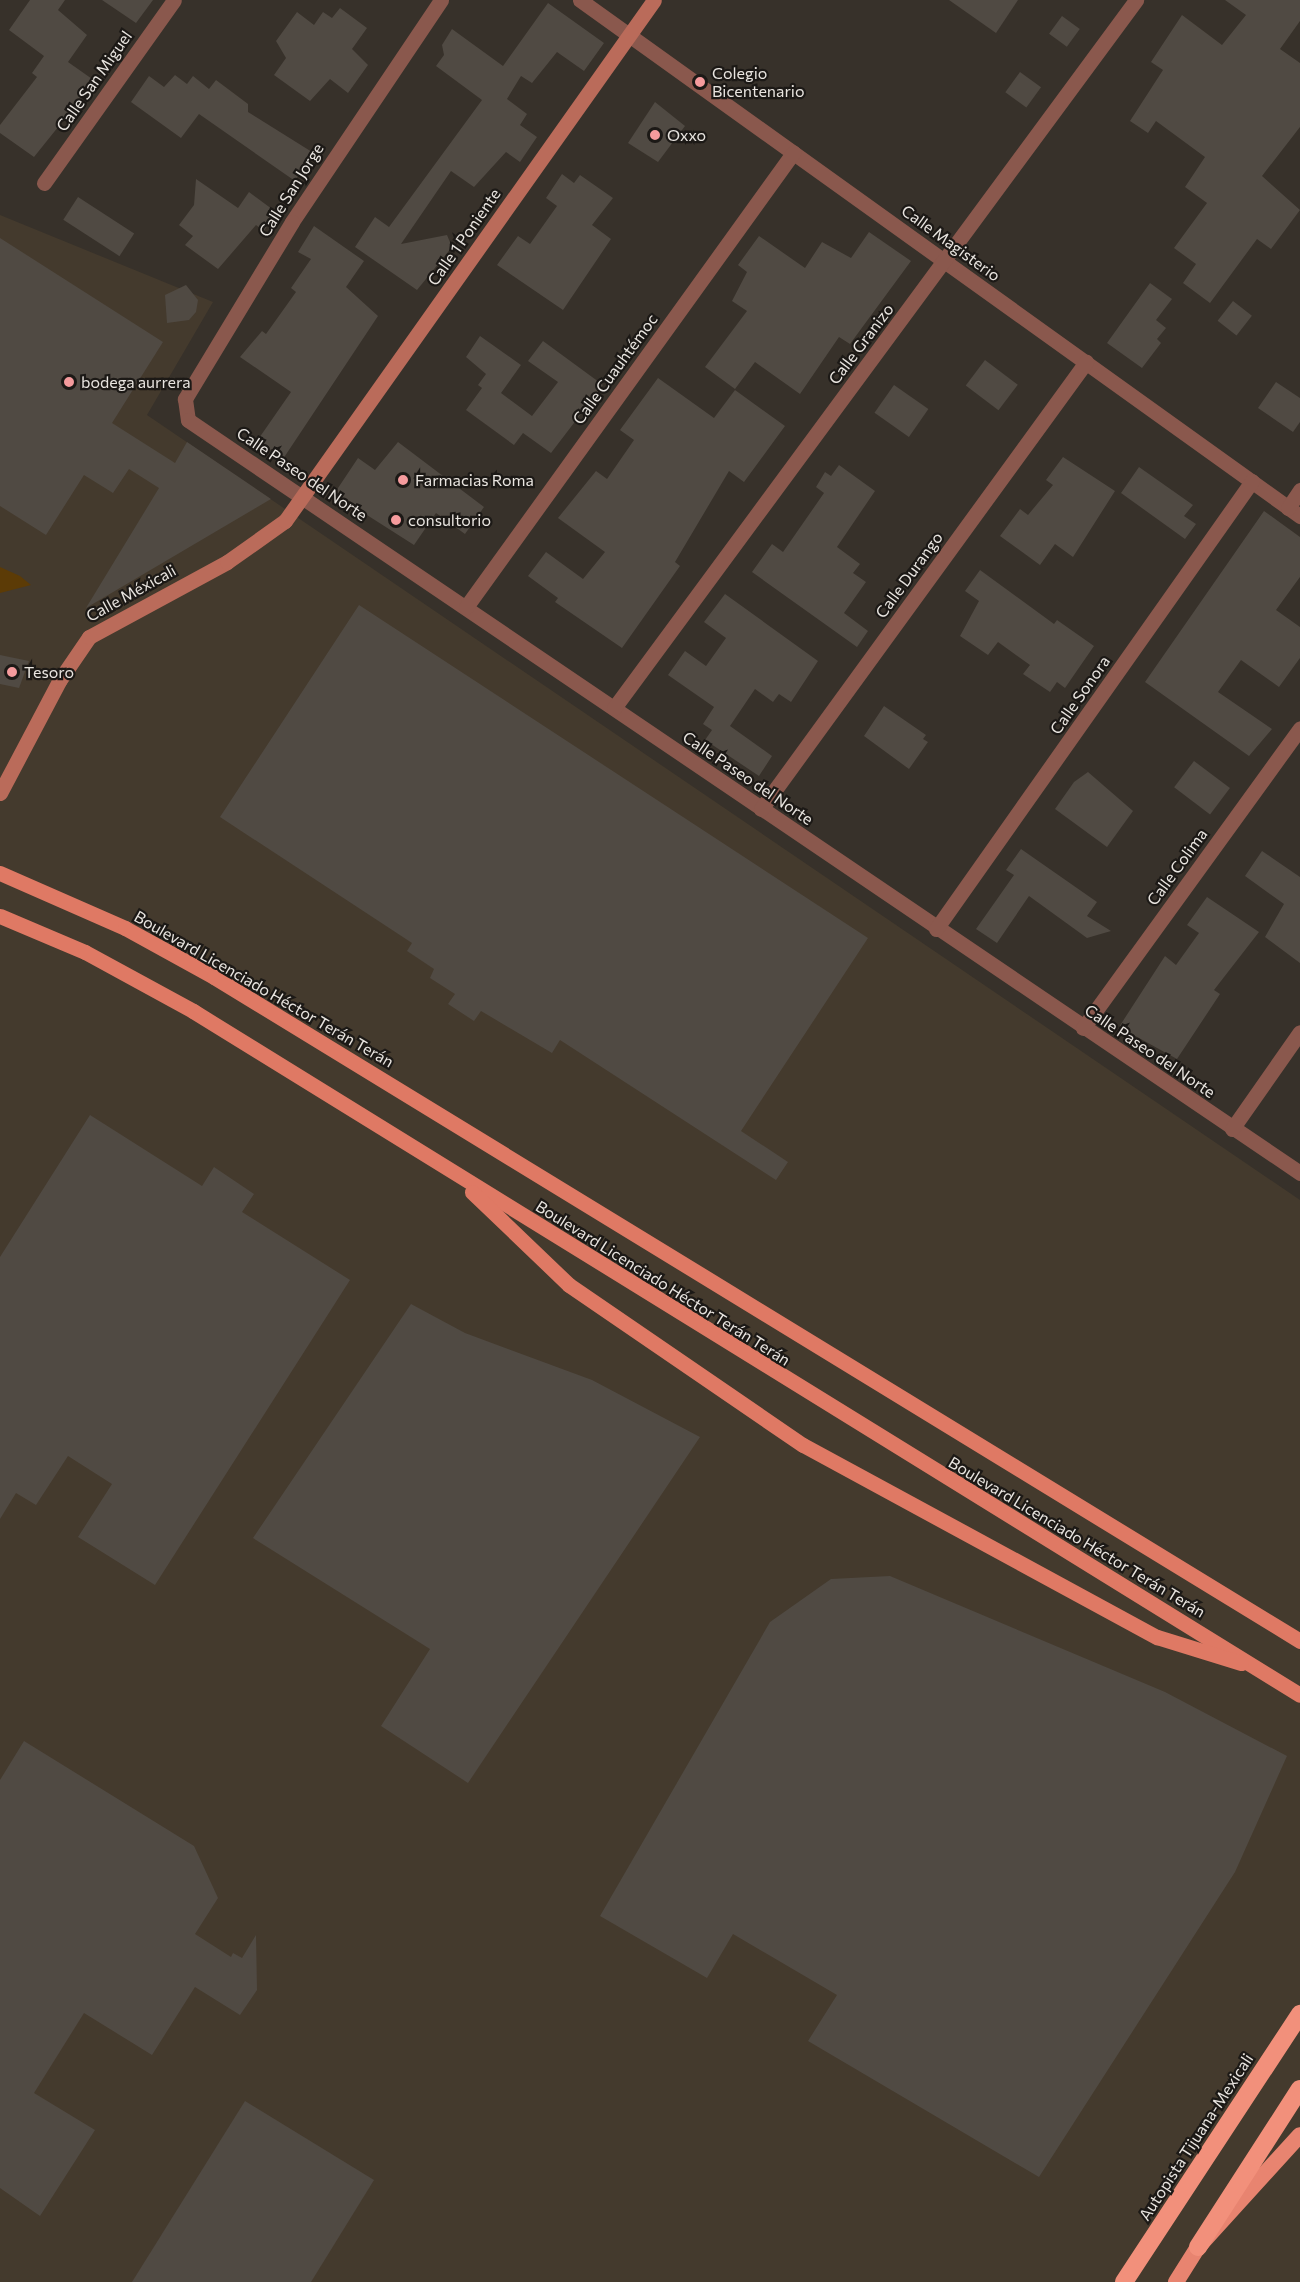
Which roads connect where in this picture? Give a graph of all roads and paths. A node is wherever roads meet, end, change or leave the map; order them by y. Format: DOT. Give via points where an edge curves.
graph roads {
  1 [pos="174,0"];
  2 [pos="441,0"];
  3 [pos="580,0"];
  4 [pos="654,0"];
  5 [pos="1136,0"];
  6 [pos="630,35"];
  7 [pos="793,153"];
  8 [pos="44,183"];
  9 [pos="945,261"];
  10 [pos="1086,362"];
  11 [pos="183,407"];
  12 [pos="1252,481"];
  13 [pos="1300,490"];
  14 [pos="303,495"];
  15 [pos="1294,512"];
  16 [pos="466,607"];
  17 [pos="614,708"];
  18 [pos="1300,728"];
  19 [pos="0,793"];
  20 [pos="761,809"];
  21 [pos="0,873"];
  22 [pos="0,916"];
  23 [pos="936,929"];
  24 [pos="1083,1028"];
  25 [pos="1300,1032"];
  26 [pos="1232,1128"];
  27 [pos="450,1171"];
  28 [pos="1300,1173"];
  29 [pos="1300,1641"];
  30 [pos="1256,1667"];
  31 [pos="1300,1695"];
  32 [pos="1300,2014"];
  33 [pos="1300,2089"];
  34 [pos="1300,2135"];
  35 [pos="1198,2247"];
  36 [pos="1124,2282"];
  37 [pos="1176,2282"];
  1 -- 8 [label="street, Calle San Miguel"];
  2 -- 11 [label="street, Calle San Jorge" via="314,186"];
  3 -- 6 [label="street, Calle Magisterio"];
  4 -- 6 [label="main road, Calle 1 Poniente"];
  5 -- 9 [label="street, Calle Granizo"];
  6 -- 7 [label="street, Calle Magisterio"];
  6 -- 14 [label="main road, Calle 1 Poniente"];
  7 -- 9 [label="street, Calle Magisterio"];
  7 -- 16 [label="street, Calle Cuauhtémoc"];
  9 -- 10 [label="street, Calle Magisterio"];
  9 -- 17 [label="street, Calle Granizo"];
  10 -- 12 [label="street, Calle Magisterio"];
  10 -- 20 [label="street, Calle Durango"];
  11 -- 14 [label="street, Calle Paseo del Norte" via="188,420"];
  12 -- 15 [label="street, Calle Magisterio"];
  12 -- 23 [label="street, Calle Sonora"];
  13 -- 15 [label="street"];
  14 -- 16 [label="street, Calle Paseo del Norte"];
  14 -- 19 [label="main road, Calle Méxicali" via="272,534 89,637 68,665"];
  16 -- 17 [label="street, Calle Paseo del Norte"];
  17 -- 20 [label="street, Calle Paseo del Norte"];
  18 -- 24 [label="street, Calle Colima"];
  20 -- 23 [label="street, Calle Paseo del Norte"];
  21 -- 29 [label="main road, Boulevard Licenciado Héctor Terán Terán" via="124,928 214,977"];
  22 -- 27 [label="main road, Boulevard Licenciado Héctor Terán Terán" via="85,952 193,1011"];
  23 -- 24 [label="street, Calle Paseo del Norte"];
  24 -- 26 [label="street, Calle Paseo del Norte"];
  25 -- 26 [label="street"];
  26 -- 28 [label="street, Calle Paseo del Norte"];
  27 -- 30 [label="main road, Boulevard Licenciado Héctor Terán Terán"];
  27 -- 30 [label="main road" via="569,1285 803,1445 1156,1637"];
  30 -- 31 [label="main road, Boulevard Licenciado Héctor Terán Terán"];
  32 -- 36 [label="highway, Autopista Tijuana-Mexicali"];
  33 -- 35 [label="highway"];
  34 -- 35 [label="highway"];
  35 -- 37 [label="highway"];
}
